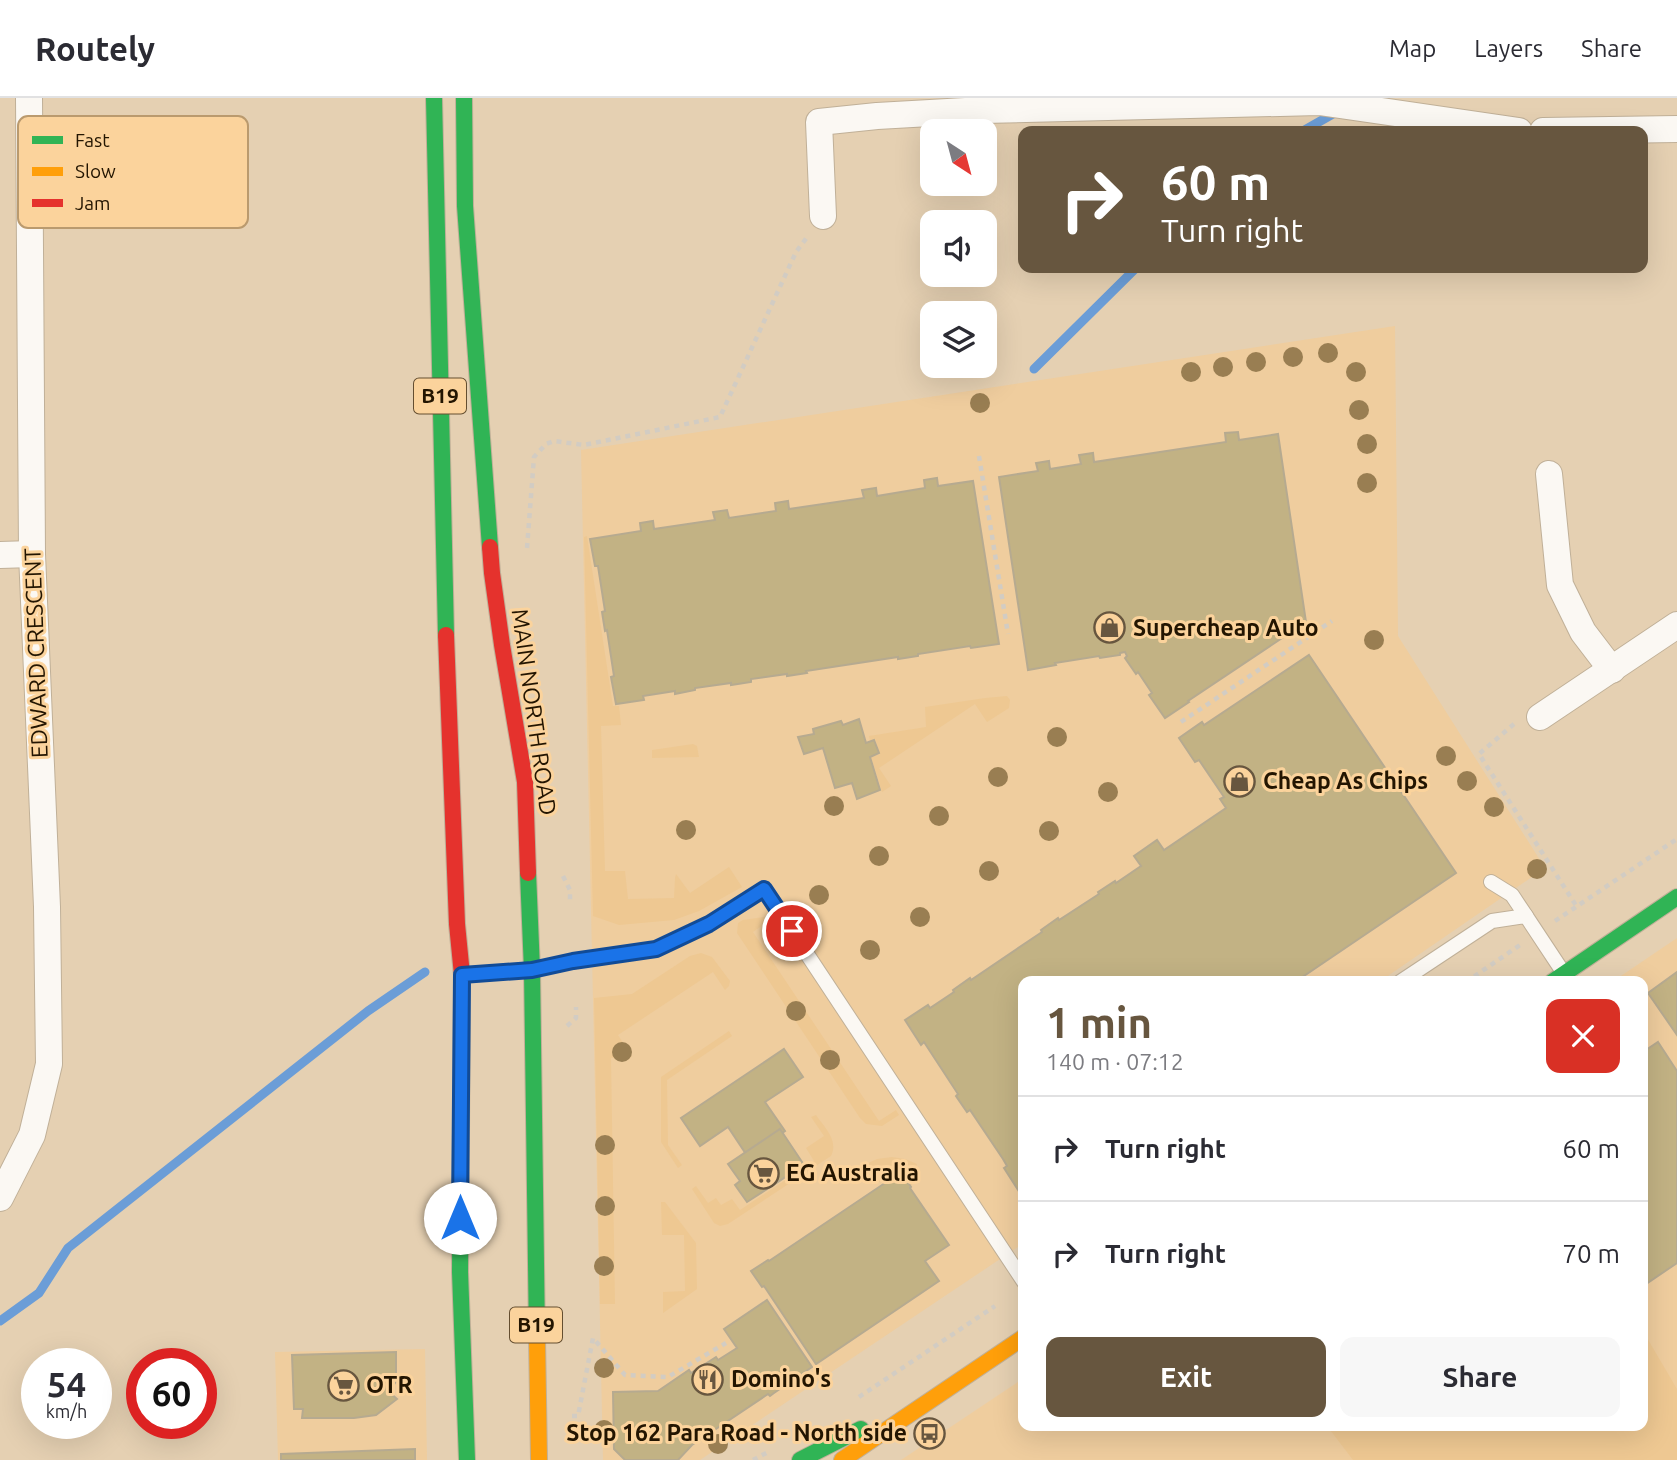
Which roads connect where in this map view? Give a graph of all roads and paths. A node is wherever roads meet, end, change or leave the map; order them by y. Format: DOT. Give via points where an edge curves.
graph roads {
  1 [pos="29,98"];
  2 [pos="434,98"];
  3 [pos="461,102"];
  4 [pos="983,104"];
  5 [pos="29,116"];
  6 [pos="1485,126"];
  7 [pos="1677,128"];
  8 [pos="1648,129"];
  9 [pos="823,216"];
  10 [pos="30,228"];
  11 [pos="979,456"];
  12 [pos="534,457"];
  13 [pos="1549,474"];
  14 [pos="32,554"];
  15 [pos="0,555"];
  16 [pos="1332,621"];
  17 [pos="1677,625"];
  18 [pos="1008,634"];
  19 [pos="1612,670"];
  20 [pos="1541,717"];
  21 [pos="1181,722"];
  22 [pos="1677,839"];
  23 [pos="1492,882"];
  24 [pos="1677,897"];
  25 [pos="1577,906"];
  26 [pos="1527,916"];
  27 [pos="1552,924"];
  28 [pos="1525,942"];
  29 [pos="532,970"];
  30 [pos="462,975"];
  31 [pos="1409,976"];
  32 [pos="1475,976"];
  33 [pos="1557,976"];
  34 [pos="1559,976"];
  35 [pos="0,1198"];
  36 [pos="1018,1273"];
  37 [pos="995,1306"];
  38 [pos="1018,1341"];
  39 [pos="726,1343"];
  40 [pos="968,1375"];
  41 [pos="858,1398"];
  42 [pos="562,1418"];
  43 [pos="776,1448"];
  44 [pos="467,1460"];
  45 [pos="539,1460"];
  46 [pos="753,1460"];
  47 [pos="800,1460"];
  48 [pos="842,1460"];
  1 -- 5 [label="street, EDWARD CRESCENT"];
  2 -- 30 [label="main road, B19" via="444,573"];
  3 -- 29 [label="main road, MAIN NORTH ROAD / B19" via="492,573 525,782"];
  4 -- 6 [label="street" via="1319,102"];
  4 -- 9 [label="street" via="819,122"];
  7 -- 8 [label="street"];
  9 -- 12 [label="path" via="796,252 720,417 584,445 554,441"];
  10 -- 14 [label="street, EDWARD CRESCENT"];
  11 -- 18 [label="path"];
  13 -- 19 [label="street" via="1560,585 1583,632"];
  14 -- 15 [label="street"];
  14 -- 35 [label="street, EDWARD CRESCENT" via="49,1064 32,1135"];
  16 -- 21 [label="path"];
  17 -- 19 [label="street"];
  19 -- 20 [label="street"];
  20 -- 25 [label="path" via="1526,712 1479,754"];
  22 -- 25 [label="path"];
  23 -- 26 [label="lane" via="1512,895"];
  24 -- 34 [label="main road"];
  25 -- 27 [label="path"];
  26 -- 31 [label="lane" via="1492,921"];
  26 -- 33 [label="lane"];
  28 -- 32 [label="path"];
  29 -- 30 [label="lane"];
  29 -- 36 [label="lane" via="656,949 709,924 764,889"];
  29 -- 45 [label="main road, MAIN NORTH ROAD / B19"];
  30 -- 44 [label="main road, B19" via="460,1272"];
  37 -- 41 [label="path"];
  38 -- 40 [label="main road"];
  39 -- 42 [label="path" via="668,1377 625,1376 593,1338 578,1416"];
  40 -- 47 [label="main road"];
  40 -- 48 [label="main road"];
  43 -- 46 [label="path"];
}
